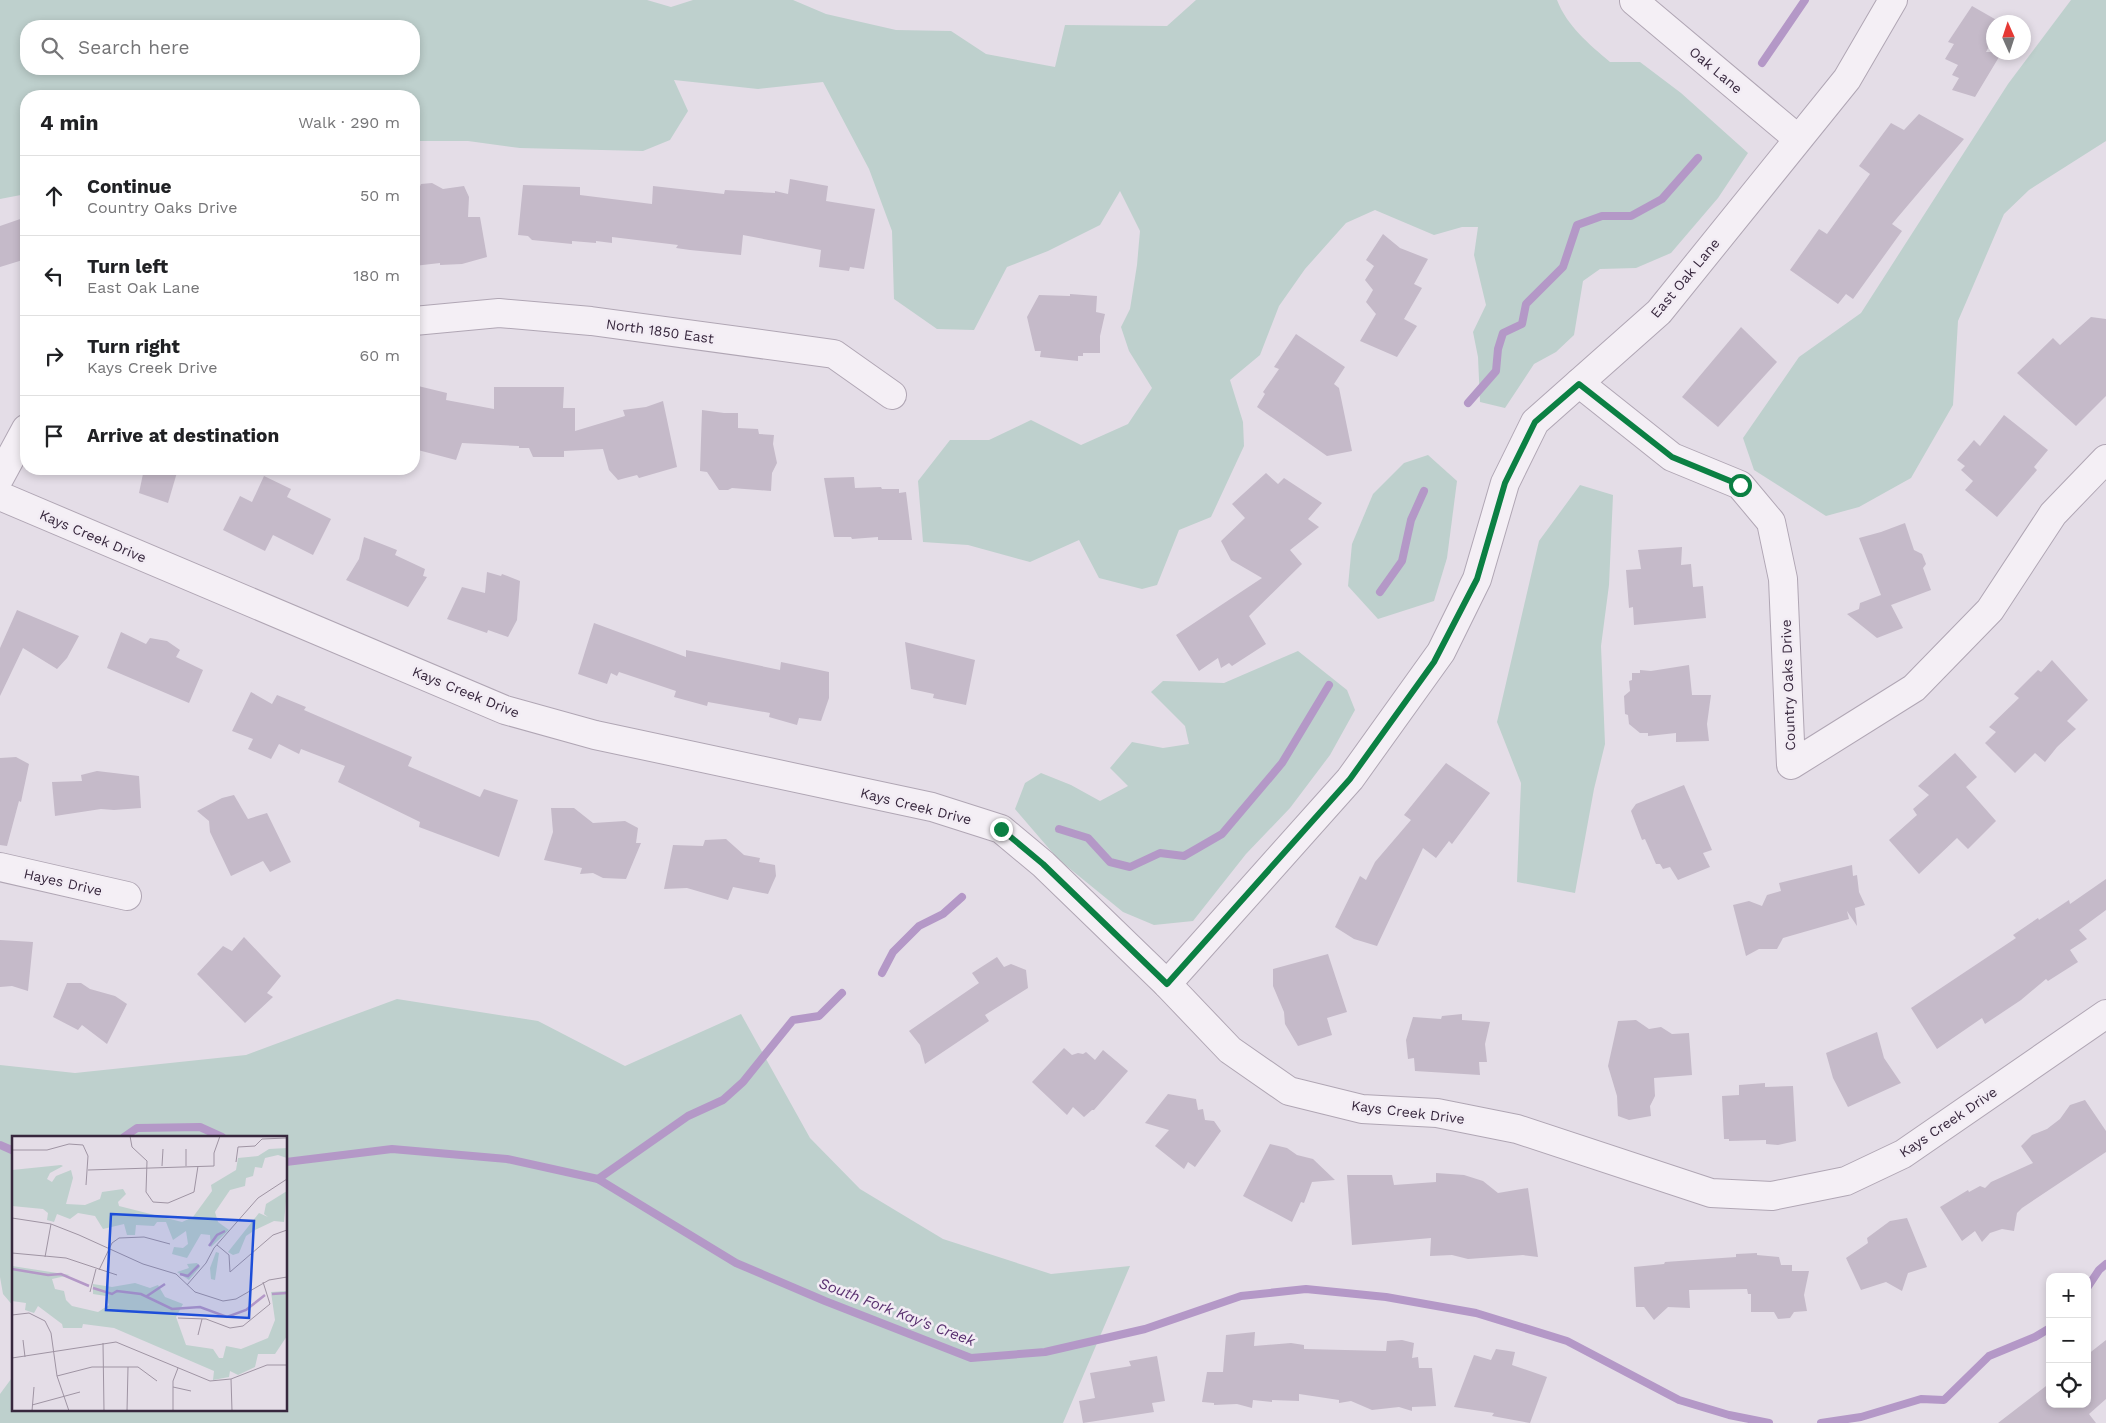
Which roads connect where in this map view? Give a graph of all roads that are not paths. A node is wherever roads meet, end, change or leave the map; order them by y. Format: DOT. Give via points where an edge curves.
graph roads {
  1 [pos="1893,0"];
  2 [pos="1634,1"];
  3 [pos="1797,138"];
  4 [pos="420,320"];
  5 [pos="1579,384"];
  6 [pos="892,395"];
  7 [pos="20,439"];
  8 [pos="2106,459"];
  9 [pos="0,477"];
  10 [pos="0,496"];
  11 [pos="0,867"];
  12 [pos="126,896"];
  13 [pos="1167,984"];
  14 [pos="2106,1014"];
  1 -- 3 [label="street, East Oak Lane" via="1847,79"];
  2 -- 3 [label="street, Oak Lane"];
  3 -- 5 [label="street, East Oak Lane" via="1659,312"];
  4 -- 6 [label="street, North 1850 East" via="499,313 591,321 834,354"];
  5 -- 8 [label="street, Country Oaks Drive" via="1672,457 1740,485 1771,522 1783,579 1791,765 1914,688 1990,610 2053,514"];
  5 -- 13 [label="street, East Oak Lane" via="1535,422 1505,483 1477,579 1434,662 1350,779"];
  7 -- 9 [label="street"];
  10 -- 13 [label="street, Kays Creek Drive" via="505,710 595,735 932,807 1001,829 1043,864"];
  11 -- 12 [label="street, Hayes Drive"];
  13 -- 14 [label="street, Kays Creek Drive" via="1230,1050 1289,1091 1362,1110 1437,1113 1517,1129 1711,1193 1772,1196 1846,1181 1903,1154"];
}
